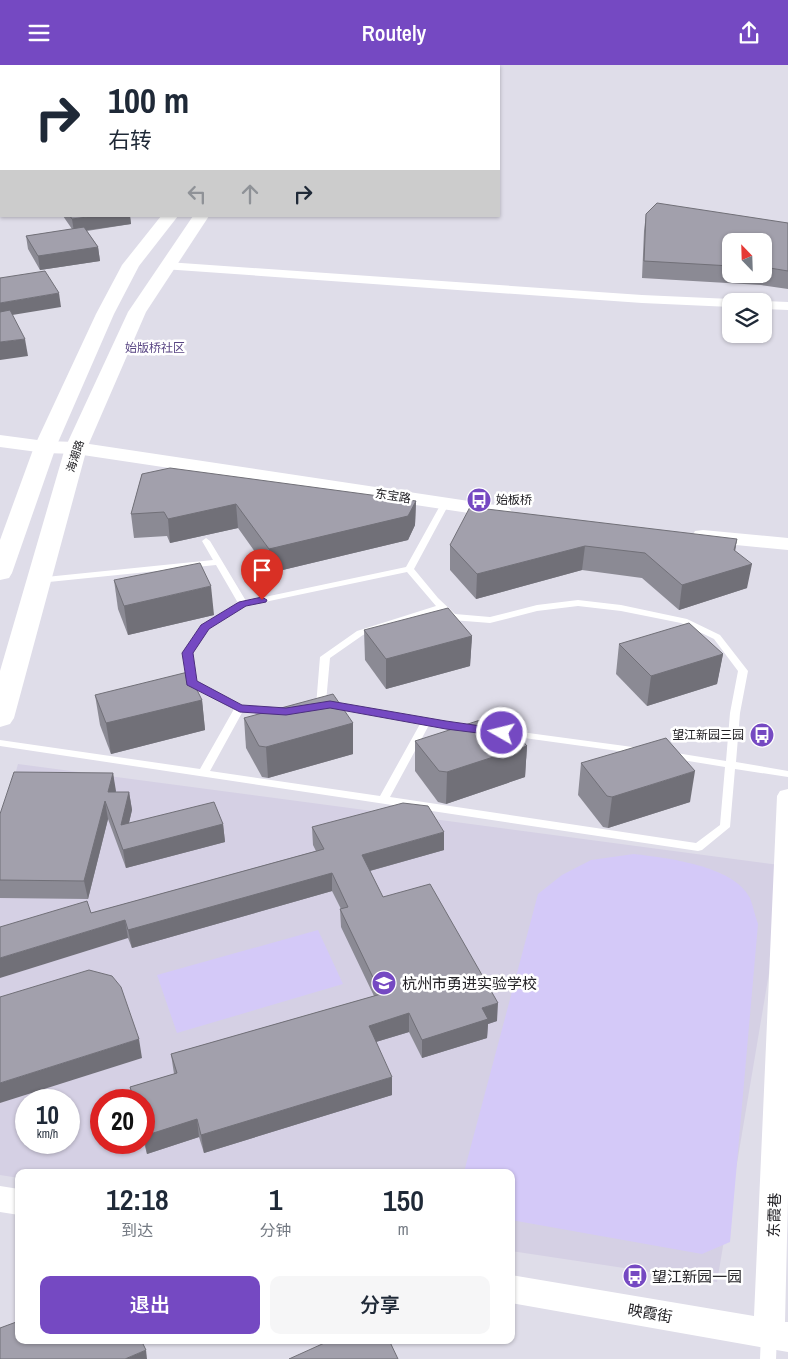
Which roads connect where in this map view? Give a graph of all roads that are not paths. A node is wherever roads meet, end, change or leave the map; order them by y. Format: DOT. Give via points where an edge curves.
graph roads {
  1 [pos="169,217"];
  2 [pos="200,217"];
  3 [pos="166,266"];
  4 [pos="722,303"];
  5 [pos="772,305"];
  6 [pos="788,306"];
  7 [pos="0,441"];
  8 [pos="45,447"];
  9 [pos="76,448"];
  10 [pos="446,504"];
  11 [pos="520,515"];
  12 [pos="681,533"];
  13 [pos="206,541"];
  14 [pos="788,544"];
  15 [pos="218,563"];
  16 [pos="409,569"];
  17 [pos="0,573"];
  18 [pos="39,580"];
  19 [pos="243,604"];
  20 [pos="442,607"];
  21 [pos="240,708"];
  22 [pos="295,710"];
  23 [pos="0,718"];
  24 [pos="426,721"];
  25 [pos="0,743"];
  26 [pos="731,764"];
  27 [pos="203,773"];
  28 [pos="788,774"];
  29 [pos="788,796"];
  30 [pos="383,800"];
  31 [pos="0,1199"];
  32 [pos="15,1201"];
  33 [pos="515,1290"];
  34 [pos="775,1343"];
  1 -- 8 [label="main road" via="132,265 114,298"];
  2 -- 3 [label="main road, 海潮路"];
  3 -- 4 [label="street"];
  3 -- 9 [label="main road, 海潮路" via="137,312"];
  5 -- 6 [label="street"];
  7 -- 8 [label="street, 东宝路"];
  8 -- 9 [label="street, 东宝路"];
  8 -- 17 [label="main road"];
  9 -- 10 [label="street, 东宝路"];
  9 -- 18 [label="main road, 海潮路"];
  10 -- 11 [label="street, 东宝路"];
  10 -- 16 [label="lane"];
  12 -- 14 [label="street"];
  13 -- 15 [label="lane"];
  15 -- 18 [label="lane"];
  15 -- 19 [label="lane"];
  16 -- 19 [label="lane"];
  16 -- 20 [label="lane"];
  18 -- 23 [label="main road, 海潮路"];
  19 -- 21 [label="lane" via="205,627 187,653 191,683"];
  20 -- 24 [label="lane" via="360,633 325,657 316,707 330,704"];
  20 -- 26 [label="lane" via="452,617 490,620 537,608 578,603 684,621 717,637 743,671 735,713"];
  21 -- 22 [label="lane"];
  21 -- 27 [label="lane"];
  24 -- 26 [label="lane"];
  24 -- 30 [label="lane"];
  25 -- 27 [label="lane"];
  26 -- 28 [label="lane"];
  26 -- 30 [label="lane" via="725,827 698,847"];
  27 -- 30 [label="lane"];
  29 -- 34 [label="street, 东霞巷"];
  31 -- 32 [label="street"];
  33 -- 34 [label="street, 映霞街"];
}
